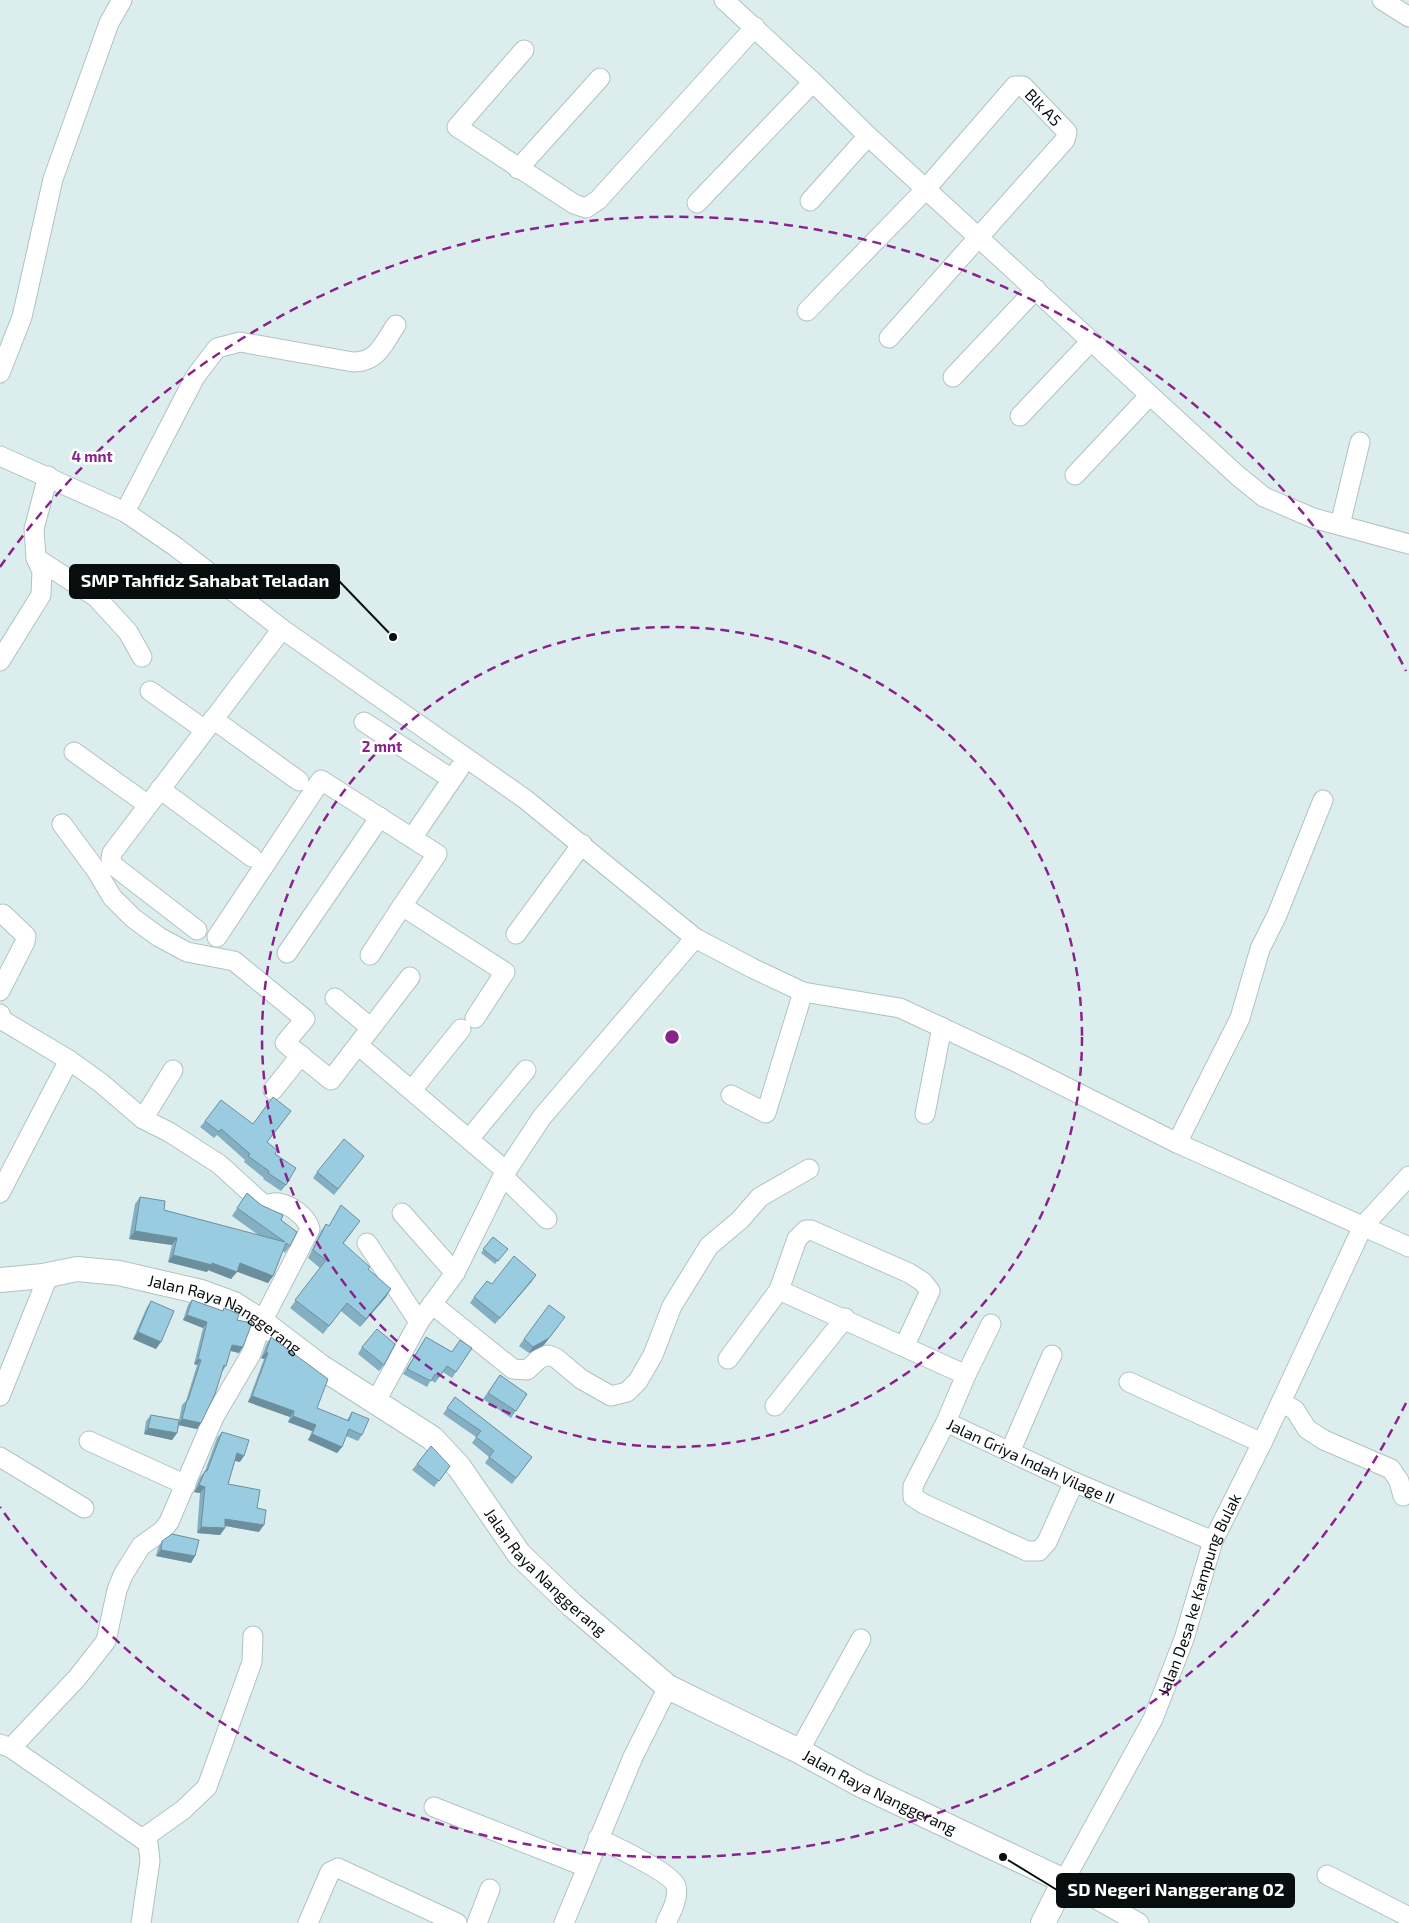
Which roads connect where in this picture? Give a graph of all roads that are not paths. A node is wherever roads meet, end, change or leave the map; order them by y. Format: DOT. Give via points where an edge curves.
graph roads {
  1 [pos="122,0"];
  2 [pos="724,0"];
  3 [pos="755,27"];
  4 [pos="524,50"];
  5 [pos="600,78"];
  6 [pos="813,82"];
  7 [pos="868,136"];
  8 [pos="518,168"];
  9 [pos="925,189"];
  10 [pos="810,201"];
  11 [pos="697,203"];
  12 [pos="979,237"];
  13 [pos="1036,289"];
  14 [pos="807,311"];
  15 [pos="396,325"];
  16 [pos="889,338"];
  17 [pos="1091,341"];
  18 [pos="0,373"];
  19 [pos="953,377"];
  20 [pos="1150,395"];
  21 [pos="1020,416"];
  22 [pos="1360,442"];
  23 [pos="0,456"];
  24 [pos="1076,475"];
  25 [pos="48,476"];
  26 [pos="125,512"];
  27 [pos="1340,525"];
  28 [pos="1409,544"];
  29 [pos="36,558"];
  30 [pos="282,629"];
  31 [pos="142,657"];
  32 [pos="0,661"];
  33 [pos="150,691"];
  34 [pos="364,722"];
  35 [pos="209,725"];
  36 [pos="74,752"];
  37 [pos="466,758"];
  38 [pos="452,779"];
  39 [pos="299,781"];
  40 [pos="160,788"];
  41 [pos="1323,800"];
  42 [pos="148,805"];
  43 [pos="380,817"];
  44 [pos="62,824"];
  45 [pos="412,838"];
  46 [pos="582,844"];
  47 [pos="252,857"];
  48 [pos="402,906"];
  49 [pos="3,914"];
  50 [pos="197,930"];
  51 [pos="516,934"];
  52 [pos="217,937"];
  53 [pos="695,938"];
  54 [pos="287,953"];
  55 [pos="370,955"];
  56 [pos="410,977"];
  57 [pos="0,991"];
  58 [pos="803,992"];
  59 [pos="335,998"];
  60 [pos="0,1014"];
  61 [pos="942,1026"];
  62 [pos="371,1028"];
  63 [pos="358,1045"];
  64 [pos="301,1055"];
  65 [pos="69,1060"];
  66 [pos="173,1070"];
  67 [pos="526,1070"];
  68 [pos="273,1090"];
  69 [pos="412,1090"];
  70 [pos="731,1095"];
  71 [pos="924,1114"];
  72 [pos="143,1119"];
  73 [pos="469,1139"];
  74 [pos="1177,1143"];
  75 [pos="809,1169"];
  76 [pos="504,1173"];
  77 [pos="1409,1176"];
  78 [pos="0,1193"];
  79 [pos="402,1213"];
  80 [pos="547,1219"];
  81 [pos="1363,1226"];
  82 [pos="367,1243"];
  83 [pos="1409,1247"];
  84 [pos="455,1273"];
  85 [pos="49,1274"];
  86 [pos="0,1280"];
  87 [pos="780,1290"];
  88 [pos="432,1304"];
  89 [pos="845,1318"];
  90 [pos="262,1322"];
  91 [pos="420,1322"];
  92 [pos="991,1324"];
  93 [pos="904,1347"];
  94 [pos="1052,1355"];
  95 [pos="728,1359"];
  96 [pos="966,1375"];
  97 [pos="1129,1382"];
  98 [pos="0,1396"];
  99 [pos="376,1401"];
  100 [pos="1281,1402"];
  101 [pos="775,1406"];
  102 [pos="946,1422"];
  103 [pos="89,1441"];
  104 [pos="1262,1443"];
  105 [pos="1010,1452"];
  106 [pos="0,1457"];
  107 [pos="1074,1482"];
  108 [pos="186,1485"];
  109 [pos="1403,1496"];
  110 [pos="84,1508"];
  111 [pos="1213,1541"];
  112 [pos="254,1636"];
  113 [pos="860,1639"];
  114 [pos="668,1687"];
  115 [pos="5,1746"];
  116 [pos="799,1751"];
  117 [pos="434,1808"];
  118 [pos="598,1838"];
  119 [pos="142,1839"];
  120 [pos="586,1866"];
  121 [pos="1326,1875"];
  122 [pos="1064,1881"];
  123 [pos="490,1889"];
  124 [pos="1408,1918"];
  125 [pos="141,1923"];
  126 [pos="308,1923"];
  127 [pos="457,1923"];
  128 [pos="477,1923"];
  129 [pos="564,1923"];
  130 [pos="666,1923"];
  131 [pos="1043,1923"];
  132 [pos="1139,1923"];
  1 -- 18 [label="street" via="109,22 53,180 22,317"];
  2 -- 3 [label="street"];
  3 -- 6 [label="street"];
  3 -- 8 [label="street" via="598,200 586,208 574,204"];
  4 -- 8 [label="street" via="457,126"];
  5 -- 8 [label="street"];
  6 -- 7 [label="street"];
  6 -- 11 [label="street"];
  7 -- 9 [label="street"];
  7 -- 10 [label="street"];
  9 -- 12 [label="street"];
  9 -- 12 [label="street, Blk A5" via="1015,86 1023,86 1067,132 1067,136"];
  9 -- 14 [label="street"];
  12 -- 13 [label="street"];
  12 -- 16 [label="street"];
  13 -- 17 [label="street"];
  13 -- 19 [label="street"];
  15 -- 26 [label="street" via="376,356 366,362 240,342 217,348 195,377"];
  17 -- 20 [label="street"];
  17 -- 21 [label="street"];
  20 -- 24 [label="street"];
  20 -- 27 [label="street" via="1264,497 1313,518"];
  22 -- 27 [label="street"];
  23 -- 25 [label="street"];
  25 -- 26 [label="street"];
  25 -- 29 [label="street" via="34,529"];
  26 -- 30 [label="street"];
  27 -- 28 [label="street"];
  29 -- 31 [label="street" via="96,597 128,632"];
  29 -- 32 [label="street" via="42,571 41,595"];
  30 -- 35 [label="street"];
  30 -- 37 [label="street"];
  33 -- 35 [label="street"];
  34 -- 38 [label="street"];
  35 -- 39 [label="street"];
  35 -- 40 [label="street"];
  36 -- 42 [label="street"];
  37 -- 38 [label="street"];
  37 -- 46 [label="street"];
  38 -- 45 [label="street"];
  40 -- 42 [label="street"];
  40 -- 47 [label="street"];
  41 -- 74 [label="street" via="1260,949 1240,1018"];
  42 -- 50 [label="street" via="112,853 112,863"];
  43 -- 45 [label="street"];
  43 -- 52 [label="street" via="321,780"];
  43 -- 54 [label="street"];
  44 -- 64 [label="street" via="112,897 133,918 187,952 234,961 305,1019 285,1042"];
  45 -- 48 [label="street" via="437,854"];
  46 -- 51 [label="street"];
  46 -- 53 [label="street"];
  48 -- 55 [label="street"];
  48 -- 69 [label="street" via="505,972 468,1023"];
  49 -- 57 [label="street" via="26,936"];
  53 -- 58 [label="street"];
  53 -- 76 [label="street" via="542,1117"];
  56 -- 62 [label="street"];
  58 -- 61 [label="street" via="900,1008"];
  58 -- 70 [label="street" via="766,1113"];
  59 -- 62 [label="street"];
  60 -- 65 [label="street" via="2,1020"];
  61 -- 71 [label="street"];
  61 -- 74 [label="street"];
  62 -- 63 [label="street"];
  63 -- 64 [label="street" via="331,1080"];
  63 -- 69 [label="street"];
  64 -- 68 [label="street"];
  65 -- 72 [label="street"];
  65 -- 78 [label="street"];
  66 -- 72 [label="street"];
  67 -- 73 [label="street"];
  69 -- 73 [label="street"];
  72 -- 90 [label="street" via="219,1164 263,1204 284,1205 300,1214 309,1224 310,1234"];
  73 -- 76 [label="street"];
  74 -- 81 [label="street"];
  75 -- 88 [label="street" via="760,1197 740,1220 709,1246 672,1306 653,1355 632,1388 621,1395 611,1396 548,1355 527,1370 513,1369"];
  76 -- 80 [label="street"];
  76 -- 84 [label="street"];
  77 -- 81 [label="street, Jalan Desa ke Kampung Bulak"];
  79 -- 84 [label="street"];
  81 -- 83 [label="street"];
  81 -- 100 [label="street, Jalan Desa ke Kampung Bulak"];
  82 -- 91 [label="street"];
  84 -- 88 [label="street"];
  85 -- 86 [label="street, Jalan Raya Nanggerang"];
  85 -- 90 [label="street, Jalan Raya Nanggerang" via="77,1268 201,1292 234,1304"];
  85 -- 98 [label="street"];
  87 -- 89 [label="street"];
  87 -- 93 [label="street" via="797,1239 806,1230 910,1273 930,1291"];
  87 -- 95 [label="street"];
  88 -- 91 [label="street"];
  89 -- 93 [label="street"];
  89 -- 101 [label="street"];
  90 -- 99 [label="street, Jalan Raya Nanggerang" via="321,1367"];
  90 -- 108 [label="street" via="251,1354 214,1417"];
  91 -- 99 [label="street"];
  92 -- 96 [label="street, Jalan Griya Indah Vilage II"];
  93 -- 96 [label="street"];
  94 -- 105 [label="street"];
  96 -- 102 [label="street, Jalan Griya Indah Vilage II"];
  97 -- 104 [label="street"];
  99 -- 114 [label="street, Jalan Raya Nanggerang" via="432,1438 459,1468 519,1554 572,1605"];
  100 -- 104 [label="street, Jalan Desa ke Kampung Bulak"];
  100 -- 109 [label="street" via="1295,1410 1307,1429 1324,1440 1390,1469 1399,1481"];
  102 -- 105 [label="street, Jalan Griya Indah Vilage II"];
  102 -- 107 [label="street" via="913,1486 913,1497 924,1504 1027,1551 1039,1551 1047,1542"];
  103 -- 108 [label="street"];
  104 -- 111 [label="street, Jalan Desa ke Kampung Bulak"];
  105 -- 107 [label="street, Jalan Griya Indah Vilage II"];
  106 -- 110 [label="street"];
  107 -- 111 [label="street, Jalan Griya Indah Vilage II"];
  108 -- 115 [label="street" via="169,1522 141,1546 124,1575 117,1590 106,1641 78,1678"];
  111 -- 122 [label="street, Jalan Desa ke Kampung Bulak" via="1184,1640 1153,1719"];
  112 -- 119 [label="street" via="252,1662 207,1787 183,1810"];
  113 -- 116 [label="street"];
  114 -- 116 [label="street, Jalan Raya Nanggerang"];
  114 -- 118 [label="street" via="647,1725"];
  115 -- 119 [label="street"];
  116 -- 122 [label="street, Jalan Raya Nanggerang" via="861,1785"];
  117 -- 120 [label="street"];
  118 -- 120 [label="street"];
  118 -- 130 [label="street" via="665,1874 675,1885 676,1896"];
  119 -- 125 [label="street" via="148,1844 150,1861"];
  120 -- 129 [label="street"];
  121 -- 124 [label="street"];
  122 -- 131 [label="street"];
  122 -- 132 [label="street"];
  123 -- 128 [label="street"];
  126 -- 127 [label="street" via="330,1872 338,1868"];
}
